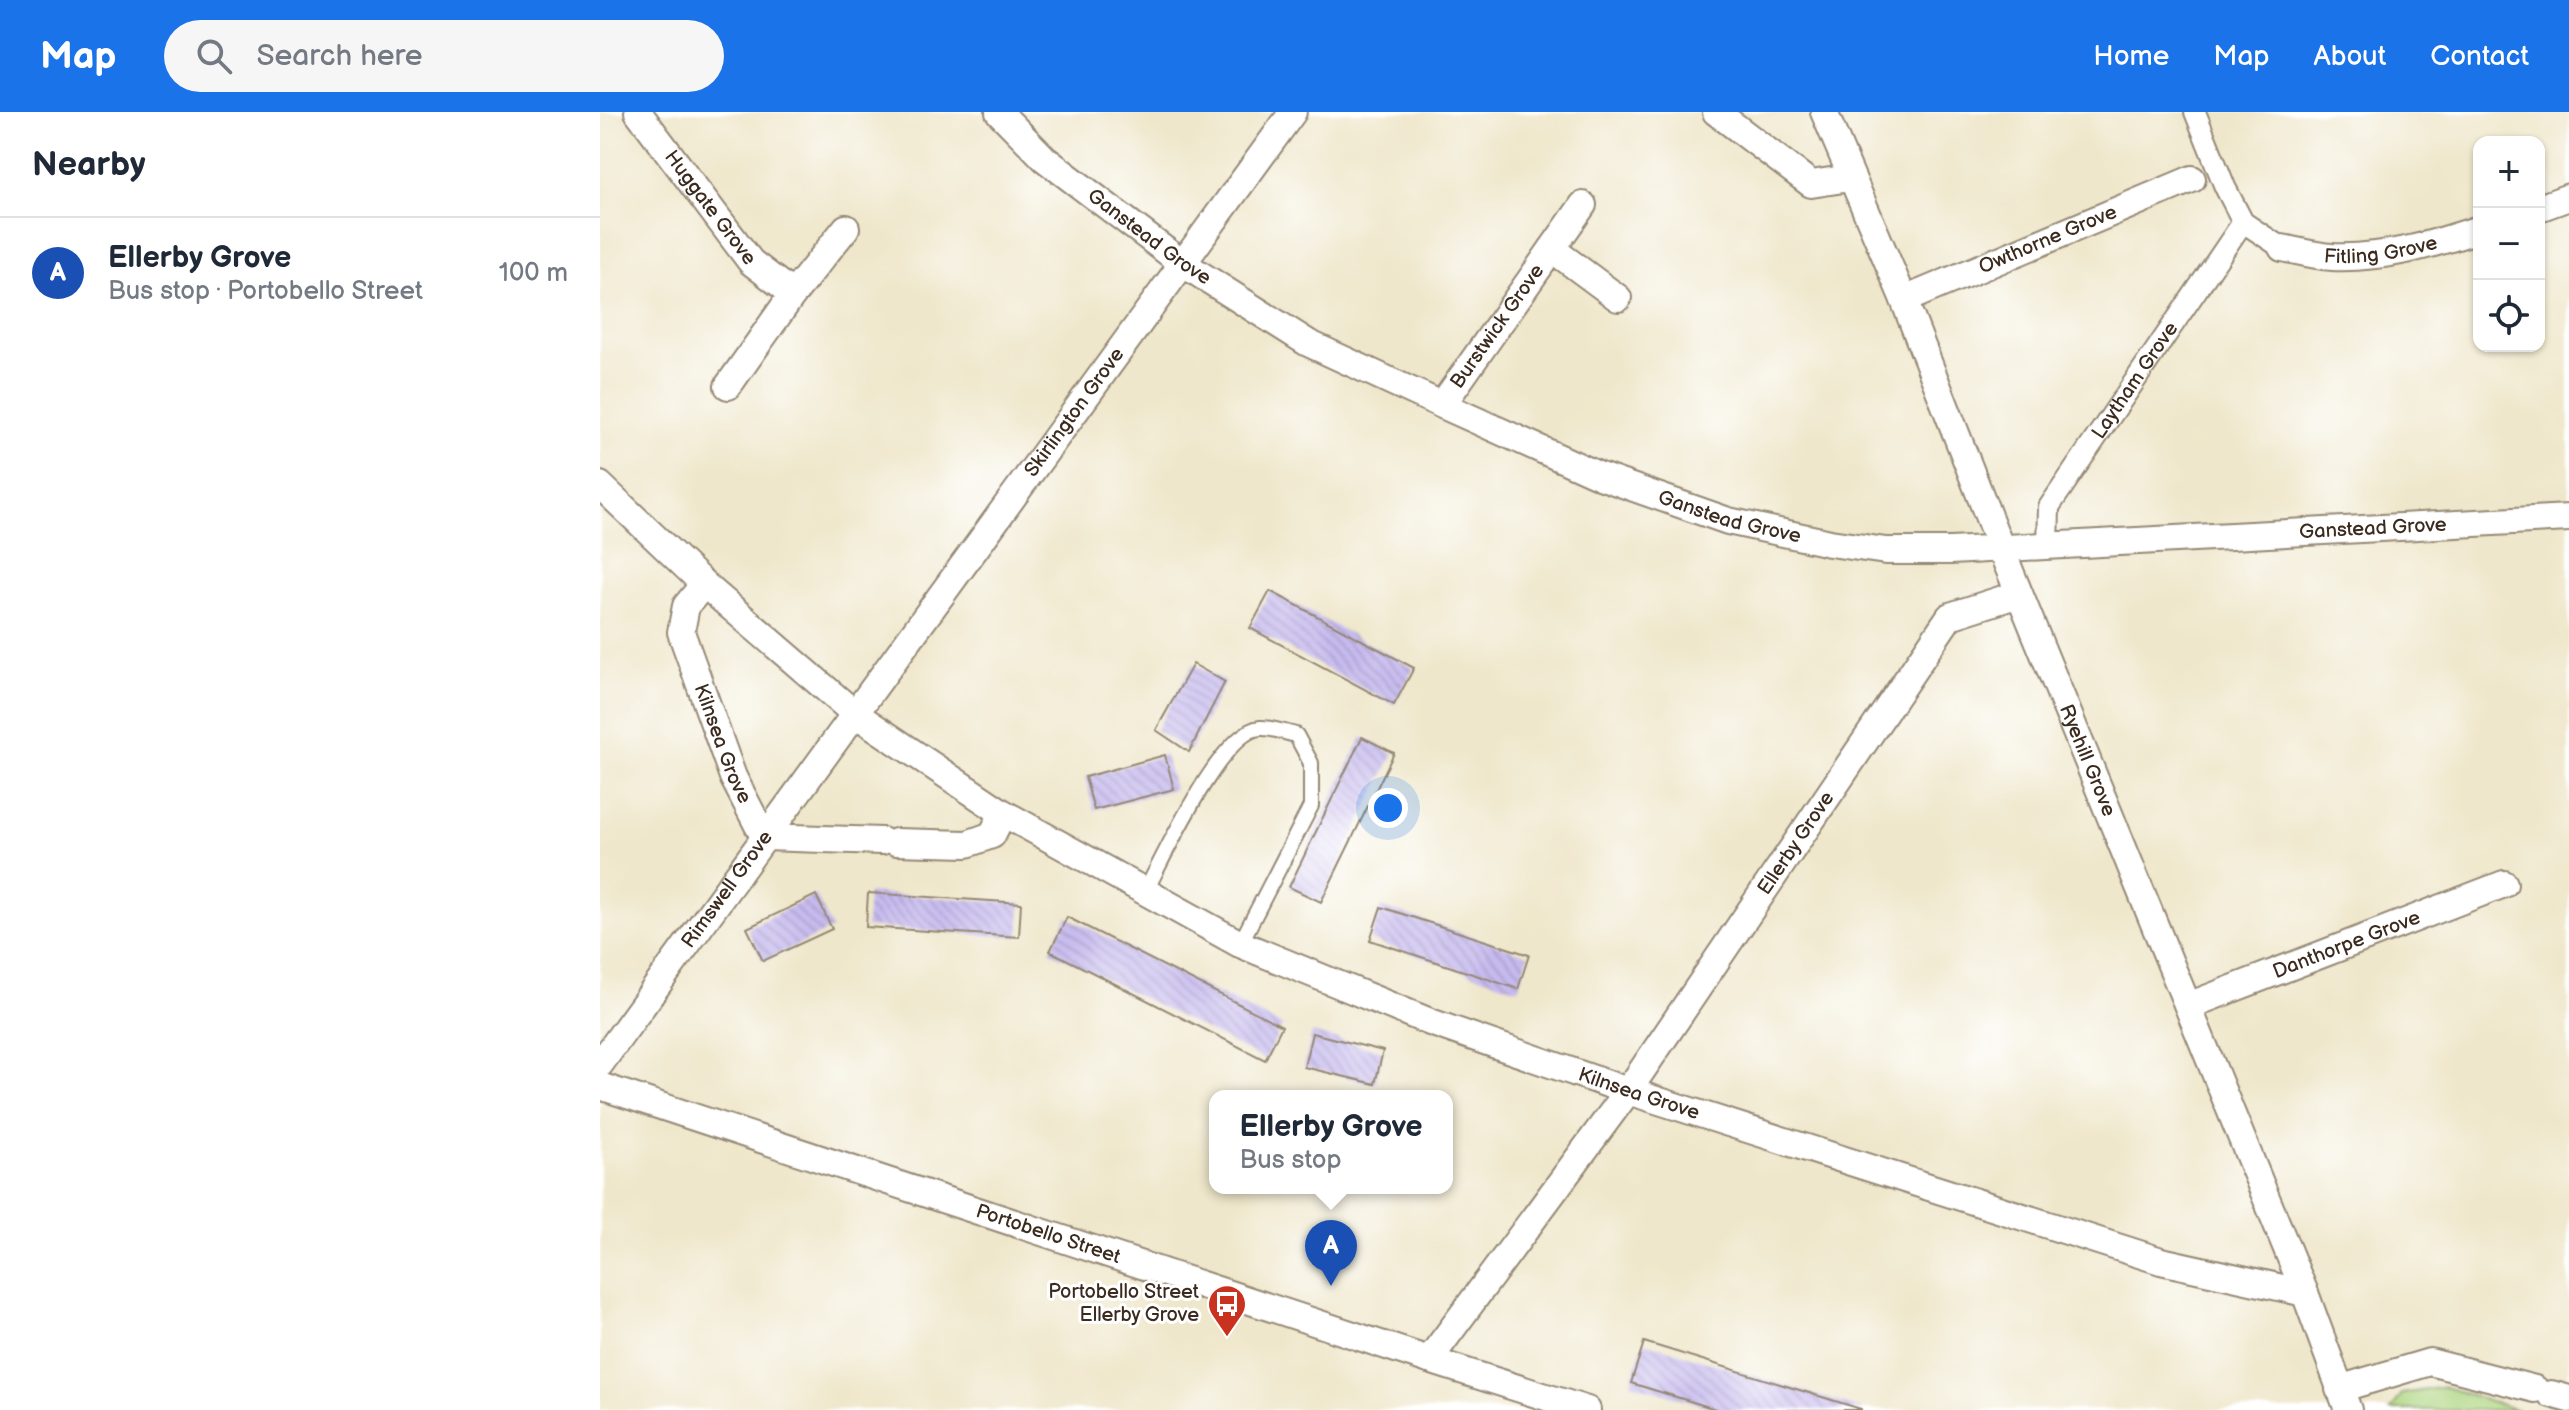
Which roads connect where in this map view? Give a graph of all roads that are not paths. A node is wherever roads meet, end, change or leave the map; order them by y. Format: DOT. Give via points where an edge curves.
graph roads {
  1 [pos="638,112"];
  2 [pos="999,112"];
  3 [pos="1293,112"];
  4 [pos="1716,112"];
  5 [pos="1824,112"];
  6 [pos="2195,112"];
  7 [pos="1850,178"];
  8 [pos="2192,179"];
  9 [pos="2569,197"];
  10 [pos="1583,205"];
  11 [pos="2545,206"];
  12 [pos="2243,222"];
  13 [pos="846,228"];
  14 [pos="2473,231"];
  15 [pos="2282,248"];
  16 [pos="1552,249"];
  17 [pos="1182,263"];
  18 [pos="793,294"];
  19 [pos="1618,298"];
  20 [pos="1904,300"];
  21 [pos="728,386"];
  22 [pos="1442,405"];
  23 [pos="600,485"];
  24 [pos="2569,518"];
  25 [pos="2048,546"];
  26 [pos="2001,549"];
  27 [pos="704,584"];
  28 [pos="2019,594"];
  29 [pos="854,713"];
  30 [pos="1003,813"];
  31 [pos="764,837"];
  32 [pos="2504,884"];
  33 [pos="1145,892"];
  34 [pos="1240,944"];
  35 [pos="2188,1006"];
  36 [pos="600,1064"];
  37 [pos="600,1086"];
  38 [pos="1628,1091"];
  39 [pos="2305,1293"];
  40 [pos="1429,1360"];
  41 [pos="2552,1394"];
  42 [pos="2343,1400"];
  43 [pos="1587,1410"];
  1 -- 18 [label="street, Huggate Grove" via="751,262"];
  2 -- 17 [label="street, Ganstead Grove" via="1045,159"];
  3 -- 17 [label="street, Skirlington Grove"];
  4 -- 7 [label="street" via="1811,184"];
  5 -- 7 [label="street, Ryehill Grove"];
  6 -- 12 [label="street"];
  7 -- 20 [label="street, Ryehill Grove"];
  8 -- 20 [label="street, Owthorne Grove"];
  9 -- 11 [label="street"];
  10 -- 16 [label="street, Burstwick Grove"];
  12 -- 15 [label="street"];
  12 -- 25 [label="street, Laytham Grove" via="2049,507"];
  13 -- 18 [label="street"];
  14 -- 15 [label="street, Fitling Grove" via="2425,247 2371,256 2329,257"];
  16 -- 19 [label="street, Burstwick Grove"];
  16 -- 22 [label="street, Burstwick Grove"];
  17 -- 22 [label="street, Ganstead Grove" via="1308,343"];
  17 -- 29 [label="street, Skirlington Grove"];
  18 -- 21 [label="street"];
  20 -- 26 [label="street, Ryehill Grove"];
  22 -- 26 [label="street, Ganstead Grove" via="1600,476 1728,521 1886,551"];
  23 -- 27 [label="street, Kilnsea Grove"];
  24 -- 25 [label="street, Ganstead Grove"];
  25 -- 26 [label="street, Ganstead Grove"];
  26 -- 28 [label="street, Ryehill Grove"];
  27 -- 29 [label="street, Kilnsea Grove"];
  27 -- 31 [label="street, Kilnsea Grove" via="686,606 681,632 733,777"];
  28 -- 35 [label="street, Ryehill Grove"];
  28 -- 38 [label="street, Ellerby Grove" via="1950,616"];
  29 -- 30 [label="street, Kilnsea Grove"];
  29 -- 31 [label="street, Rimswell Grove"];
  30 -- 31 [label="street" via="992,835 967,844"];
  30 -- 33 [label="street, Kilnsea Grove"];
  31 -- 36 [label="street, Rimswell Grove"];
  32 -- 35 [label="street, Danthorpe Grove"];
  33 -- 34 [label="street, Kilnsea Grove"];
  33 -- 34 [label="lane" via="1216,762 1237,738 1259,727 1296,735 1311,763 1311,806"];
  34 -- 38 [label="street, Kilnsea Grove" via="1430,1022"];
  35 -- 39 [label="street, Ryehill Grove"];
  37 -- 40 [label="street, Portobello Street"];
  38 -- 39 [label="street, Kilnsea Grove" via="2161,1261"];
  38 -- 40 [label="street, Ellerby Grove"];
  39 -- 42 [label="street, Ryehill Grove"];
  40 -- 43 [label="street, Portobello Street"];
  41 -- 42 [label="street" via="2430,1362"];
}
